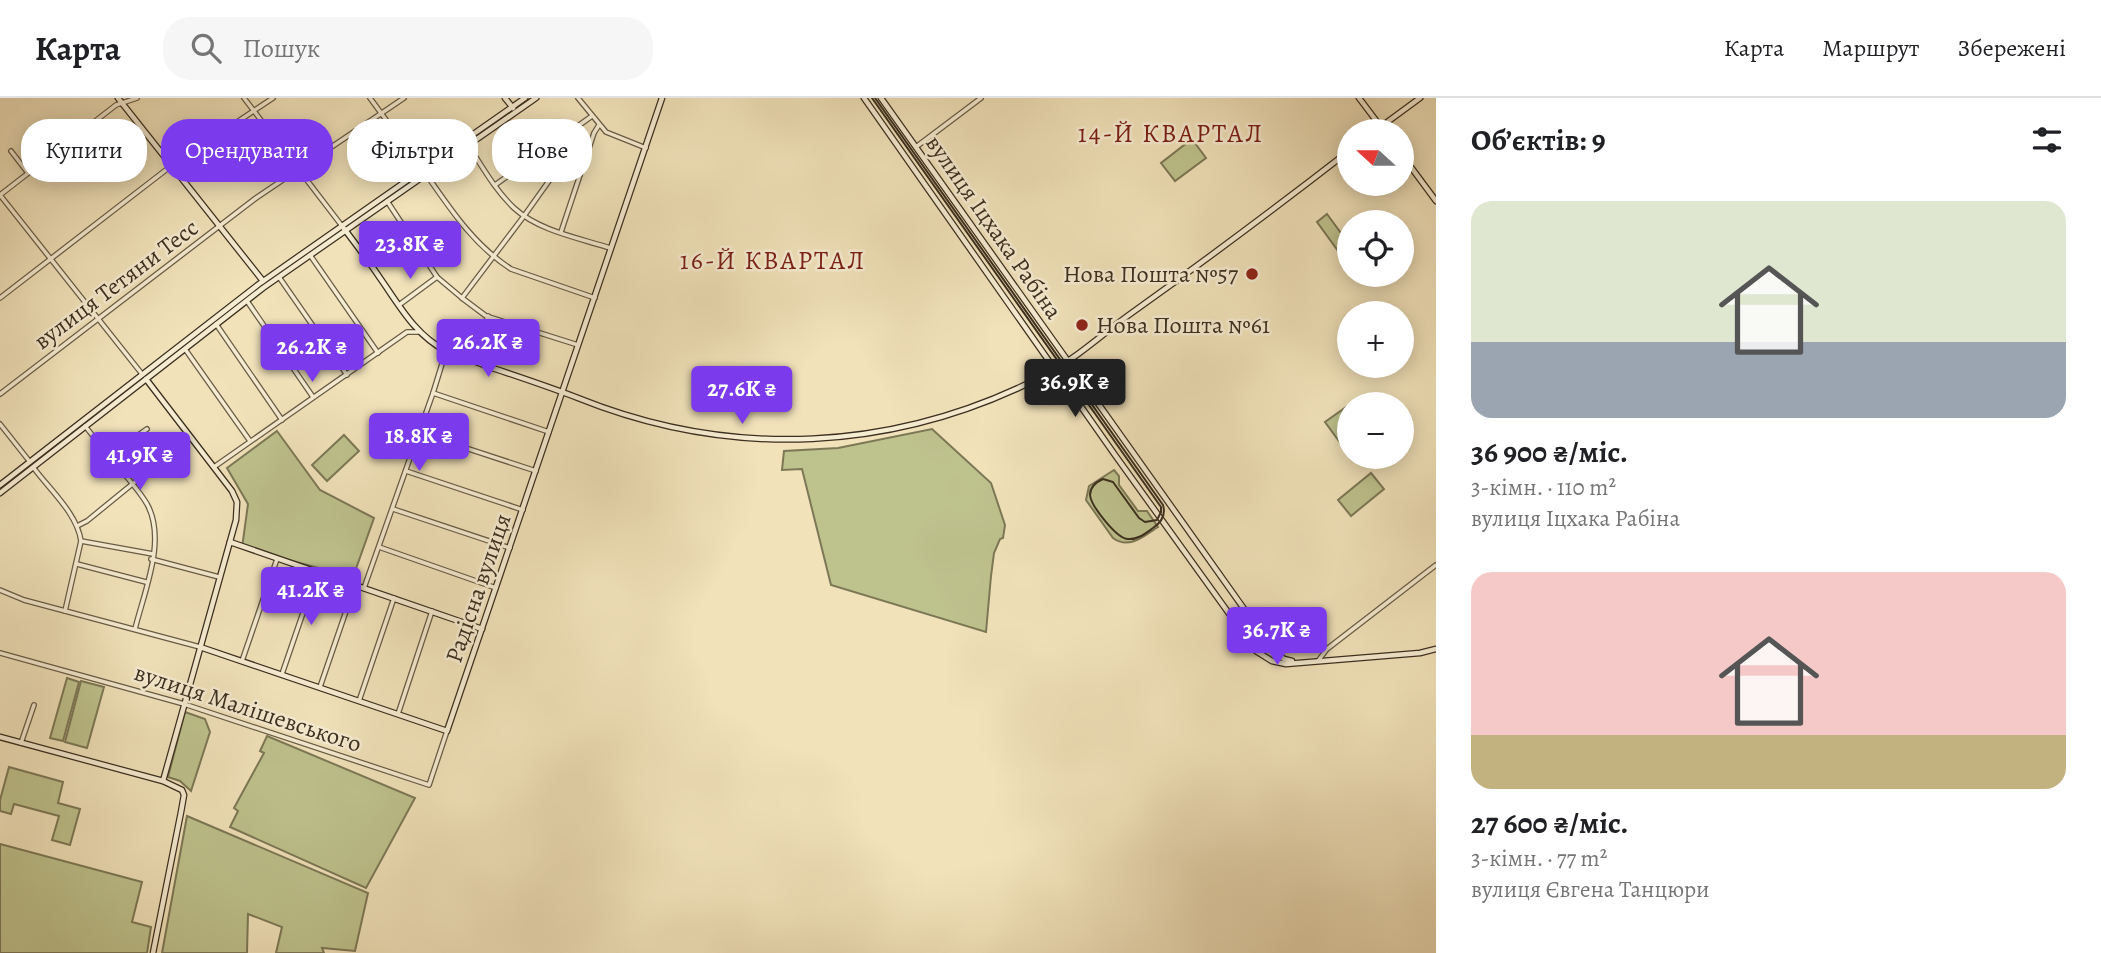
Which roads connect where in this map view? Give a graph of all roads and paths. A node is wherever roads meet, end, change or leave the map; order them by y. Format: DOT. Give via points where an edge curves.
graph roads {
  1 [pos="137,98"];
  2 [pos="244,98"];
  3 [pos="273,98"];
  4 [pos="370,98"];
  5 [pos="404,98"];
  6 [pos="525,98"];
  7 [pos="537,98"];
  8 [pos="578,98"];
  9 [pos="662,98"];
  10 [pos="864,98"];
  11 [pos="881,98"];
  12 [pos="981,98"];
  13 [pos="1360,98"];
  14 [pos="1420,98"];
  15 [pos="507,99"];
  16 [pos="120,101"];
  17 [pos="512,107"];
  18 [pos="254,111"];
  19 [pos="516,112"];
  20 [pos="382,114"];
  21 [pos="592,117"];
  22 [pos="97,119"];
  23 [pos="242,119"];
  24 [pos="260,119"];
  25 [pos="386,119"];
  26 [pos="589,119"];
  27 [pos="1375,119"];
  28 [pos="1394,119"];
  29 [pos="599,125"];
  30 [pos="478,132"];
  31 [pos="478,138"];
  32 [pos="592,138"];
  33 [pos="333,147"];
  34 [pos="916,147"];
  35 [pos="646,148"];
  36 [pos="11,151"];
  37 [pos="161,153"];
  38 [pos="478,160"];
  39 [pos="1337,160"];
  40 [pos="21,164"];
  41 [pos="1414,171"];
  42 [pos="161,174"];
  43 [pos="21,178"];
  44 [pos="184,182"];
  45 [pos="280,182"];
  46 [pos="308,182"];
  47 [pos="410,182"];
  48 [pos="411,182"];
  49 [pos="431,182"];
  50 [pos="499,182"];
  51 [pos="547,182"];
  52 [pos="578,182"];
  53 [pos="495,185"];
  54 [pos="0,195"];
  55 [pos="387,201"];
  56 [pos="1436,201"];
  57 [pos="524,216"];
  58 [pos="220,226"];
  59 [pos="344,228"];
  60 [pos="561,232"];
  61 [pos="612,249"];
  62 [pos="310,255"];
  63 [pos="492,256"];
  64 [pos="50,260"];
  65 [pos="279,277"];
  66 [pos="437,277"];
  67 [pos="265,284"];
  68 [pos="0,298"];
  69 [pos="461,298"];
  70 [pos="595,298"];
  71 [pos="247,300"];
  72 [pos="398,306"];
  73 [pos="488,316"];
  74 [pos="98,320"];
  75 [pos="216,324"];
  76 [pos="420,332"];
  77 [pos="579,345"];
  78 [pos="185,348"];
  79 [pos="446,351"];
  80 [pos="378,353"];
  81 [pos="472,360"];
  82 [pos="1067,361"];
  83 [pos="1055,369"];
  84 [pos="347,374"];
  85 [pos="144,376"];
  86 [pos="563,392"];
  87 [pos="433,393"];
  88 [pos="0,394"];
  89 [pos="314,398"];
  90 [pos="282,420"];
  91 [pos="0,424"];
  92 [pos="85,426"];
  93 [pos="147,429"];
  94 [pos="549,432"];
  95 [pos="419,433"];
  96 [pos="190,437"];
  97 [pos="251,442"];
  98 [pos="109,456"];
  99 [pos="31,464"];
  100 [pos="214,467"];
  101 [pos="406,471"];
  102 [pos="536,471"];
  103 [pos="131,483"];
  104 [pos="0,485"];
  105 [pos="0,493"];
  106 [pos="393,509"];
  107 [pos="523,510"];
  108 [pos="77,526"];
  109 [pos="81,541"];
  110 [pos="230,542"];
  111 [pos="379,547"];
  112 [pos="510,548"];
  113 [pos="153,554"];
  114 [pos="152,559"];
  115 [pos="277,559"];
  116 [pos="77,564"];
  117 [pos="1436,565"];
  118 [pos="317,572"];
  119 [pos="219,577"];
  120 [pos="146,582"];
  121 [pos="355,585"];
  122 [pos="364,588"];
  123 [pos="496,588"];
  124 [pos="0,590"];
  125 [pos="394,598"];
  126 [pos="65,611"];
  127 [pos="432,611"];
  128 [pos="135,628"];
  129 [pos="482,629"];
  130 [pos="200,647"];
  131 [pos="1272,648"];
  132 [pos="1436,649"];
  133 [pos="0,653"];
  134 [pos="1259,654"];
  135 [pos="242,661"];
  136 [pos="1318,661"];
  137 [pos="1300,663"];
  138 [pos="282,674"];
  139 [pos="320,687"];
  140 [pos="359,701"];
  141 [pos="184,704"];
  142 [pos="34,705"];
  143 [pos="397,714"];
  144 [pos="447,731"];
  145 [pos="0,737"];
  146 [pos="22,743"];
  147 [pos="163,781"];
  148 [pos="153,953"];
  1 -- 16 [label="street"];
  2 -- 18 [label="street"];
  3 -- 18 [label="street"];
  4 -- 20 [label="street"];
  5 -- 20 [label="street, вулиця Тетяни Тесс"];
  6 -- 17 [label="street"];
  7 -- 19 [label="street"];
  8 -- 21 [label="street"];
  9 -- 35 [label="street, Радісна вулиця"];
  10 -- 83 [label="street, вулиця Іцхака Рабіна"];
  11 -- 34 [label="street, вулиця Іцхака Рабіна"];
  12 -- 34 [label="street"];
  13 -- 27 [label="street"];
  14 -- 28 [label="street"];
  15 -- 17 [label="street"];
  16 -- 22 [label="street"];
  16 -- 37 [label="street"];
  17 -- 19 [label="street"];
  17 -- 30 [label="street"];
  18 -- 23 [label="street"];
  18 -- 24 [label="street"];
  19 -- 31 [label="street"];
  20 -- 25 [label="street"];
  20 -- 33 [label="street, вулиця Тетяни Тесс"];
  21 -- 26 [label="street"];
  21 -- 29 [label="street"];
  29 -- 32 [label="street"];
  29 -- 35 [label="street"];
  34 -- 82 [label="street, вулиця Іцхака Рабіна"];
  35 -- 61 [label="street, Радісна вулиця"];
  36 -- 40 [label="street"];
  38 -- 53 [label="street"];
  39 -- 82 [label="street"];
  41 -- 56 [label="street"];
  42 -- 64 [label="street"];
  43 -- 54 [label="street"];
  44 -- 58 [label="street"];
  45 -- 58 [label="street, вулиця Тетяни Тесс"];
  46 -- 59 [label="street"];
  47 -- 59 [label="street"];
  48 -- 55 [label="street"];
  49 -- 63 [label="street"];
  50 -- 53 [label="street"];
  51 -- 57 [label="street"];
  52 -- 60 [label="street"];
  53 -- 57 [label="street"];
  54 -- 64 [label="street"];
  55 -- 59 [label="street"];
  55 -- 66 [label="street"];
  57 -- 60 [label="street"];
  57 -- 63 [label="street"];
  58 -- 67 [label="street"];
  58 -- 74 [label="street, вулиця Тетяни Тесс"];
  59 -- 62 [label="street"];
  59 -- 67 [label="street"];
  59 -- 72 [label="street"];
  60 -- 61 [label="street"];
  61 -- 70 [label="street, Радісна вулиця"];
  62 -- 65 [label="street"];
  62 -- 80 [label="street"];
  63 -- 69 [label="street"];
  63 -- 70 [label="street" via="511,269"];
  64 -- 68 [label="street"];
  64 -- 74 [label="street"];
  65 -- 67 [label="street"];
  65 -- 84 [label="street"];
  66 -- 69 [label="street"];
  66 -- 72 [label="street"];
  67 -- 71 [label="street"];
  67 -- 85 [label="street"];
  69 -- 73 [label="street"];
  70 -- 77 [label="street, Радісна вулиця"];
  71 -- 75 [label="street"];
  71 -- 89 [label="street"];
  72 -- 76 [label="street"];
  73 -- 77 [label="street"];
  73 -- 81 [label="street"];
  74 -- 85 [label="street"];
  74 -- 88 [label="street, вулиця Тетяни Тесс"];
  75 -- 78 [label="street"];
  75 -- 90 [label="street"];
  76 -- 79 [label="street"];
  76 -- 80 [label="street" via="407,332"];
  77 -- 86 [label="street, Радісна вулиця"];
  78 -- 85 [label="street"];
  78 -- 97 [label="street"];
  79 -- 81 [label="street"];
  79 -- 87 [label="street"];
  80 -- 84 [label="street"];
  81 -- 86 [label="street"];
  82 -- 83 [label="street"];
  82 -- 131 [label="street, вулиця Іцхака Рабіна"];
  83 -- 86 [label="street" via="942,417 825,439 709,435 625,416"];
  83 -- 134 [label="street, вулиця Іцхака Рабіна"];
  84 -- 89 [label="street"];
  85 -- 92 [label="street"];
  85 -- 96 [label="street"];
  85 -- 99 [label="street"];
  86 -- 94 [label="street, Радісна вулиця"];
  87 -- 94 [label="street"];
  87 -- 95 [label="street"];
  89 -- 90 [label="street"];
  90 -- 97 [label="street"];
  91 -- 99 [label="street"];
  92 -- 98 [label="street"];
  92 -- 99 [label="street"];
  93 -- 98 [label="street"];
  94 -- 102 [label="street, Радісна вулиця"];
  95 -- 101 [label="street"];
  95 -- 102 [label="street"];
  96 -- 100 [label="street"];
  96 -- 103 [label="street"];
  97 -- 100 [label="street"];
  98 -- 103 [label="street"];
  99 -- 104 [label="street"];
  99 -- 105 [label="street"];
  99 -- 108 [label="street"];
  100 -- 110 [label="street" via="237,502"];
  101 -- 106 [label="street"];
  101 -- 107 [label="street"];
  102 -- 107 [label="street, Радісна вулиця"];
  103 -- 108 [label="street"];
  103 -- 113 [label="street" via="148,506 154,526"];
  106 -- 111 [label="street"];
  106 -- 112 [label="street"];
  107 -- 112 [label="street, Радісна вулиця"];
  108 -- 109 [label="street"];
  109 -- 113 [label="street"];
  109 -- 116 [label="street"];
  110 -- 115 [label="street"];
  110 -- 119 [label="street"];
  111 -- 122 [label="street"];
  111 -- 123 [label="street"];
  112 -- 123 [label="street, Радісна вулиця"];
  113 -- 114 [label="street"];
  114 -- 119 [label="street"];
  114 -- 120 [label="street"];
  115 -- 118 [label="street"];
  115 -- 135 [label="street"];
  116 -- 120 [label="street"];
  116 -- 126 [label="street"];
  117 -- 136 [label="street" via="1327,649"];
  118 -- 121 [label="street"];
  118 -- 138 [label="street"];
  119 -- 130 [label="street"];
  120 -- 128 [label="street"];
  121 -- 122 [label="street"];
  121 -- 139 [label="street"];
  122 -- 125 [label="street"];
  123 -- 129 [label="street, Радісна вулиця"];
  124 -- 126 [label="street"];
  125 -- 127 [label="street"];
  125 -- 140 [label="street"];
  126 -- 128 [label="street"];
  127 -- 129 [label="street"];
  127 -- 143 [label="street"];
  128 -- 130 [label="street"];
  129 -- 144 [label="street, Радісна вулиця"];
  130 -- 135 [label="street"];
  130 -- 141 [label="street"];
  131 -- 134 [label="street" via="1270,656"];
  131 -- 137 [label="street, вулиця Іцхака Рабіна" via="1284,659"];
  132 -- 136 [label="street"];
  133 -- 141 [label="street, вулиця Малішевського"];
  134 -- 137 [label="street" via="1280,663"];
  135 -- 138 [label="street"];
  136 -- 137 [label="street"];
  138 -- 139 [label="street"];
  139 -- 140 [label="street"];
  140 -- 143 [label="street"];
  141 -- 144 [label="street, вулиця Малішевського" via="429,785"];
  141 -- 147 [label="street"];
  142 -- 146 [label="street"];
  143 -- 144 [label="street"];
  145 -- 146 [label="street"];
  146 -- 147 [label="street"];
  147 -- 148 [label="street" via="177,786 184,795"];
}
